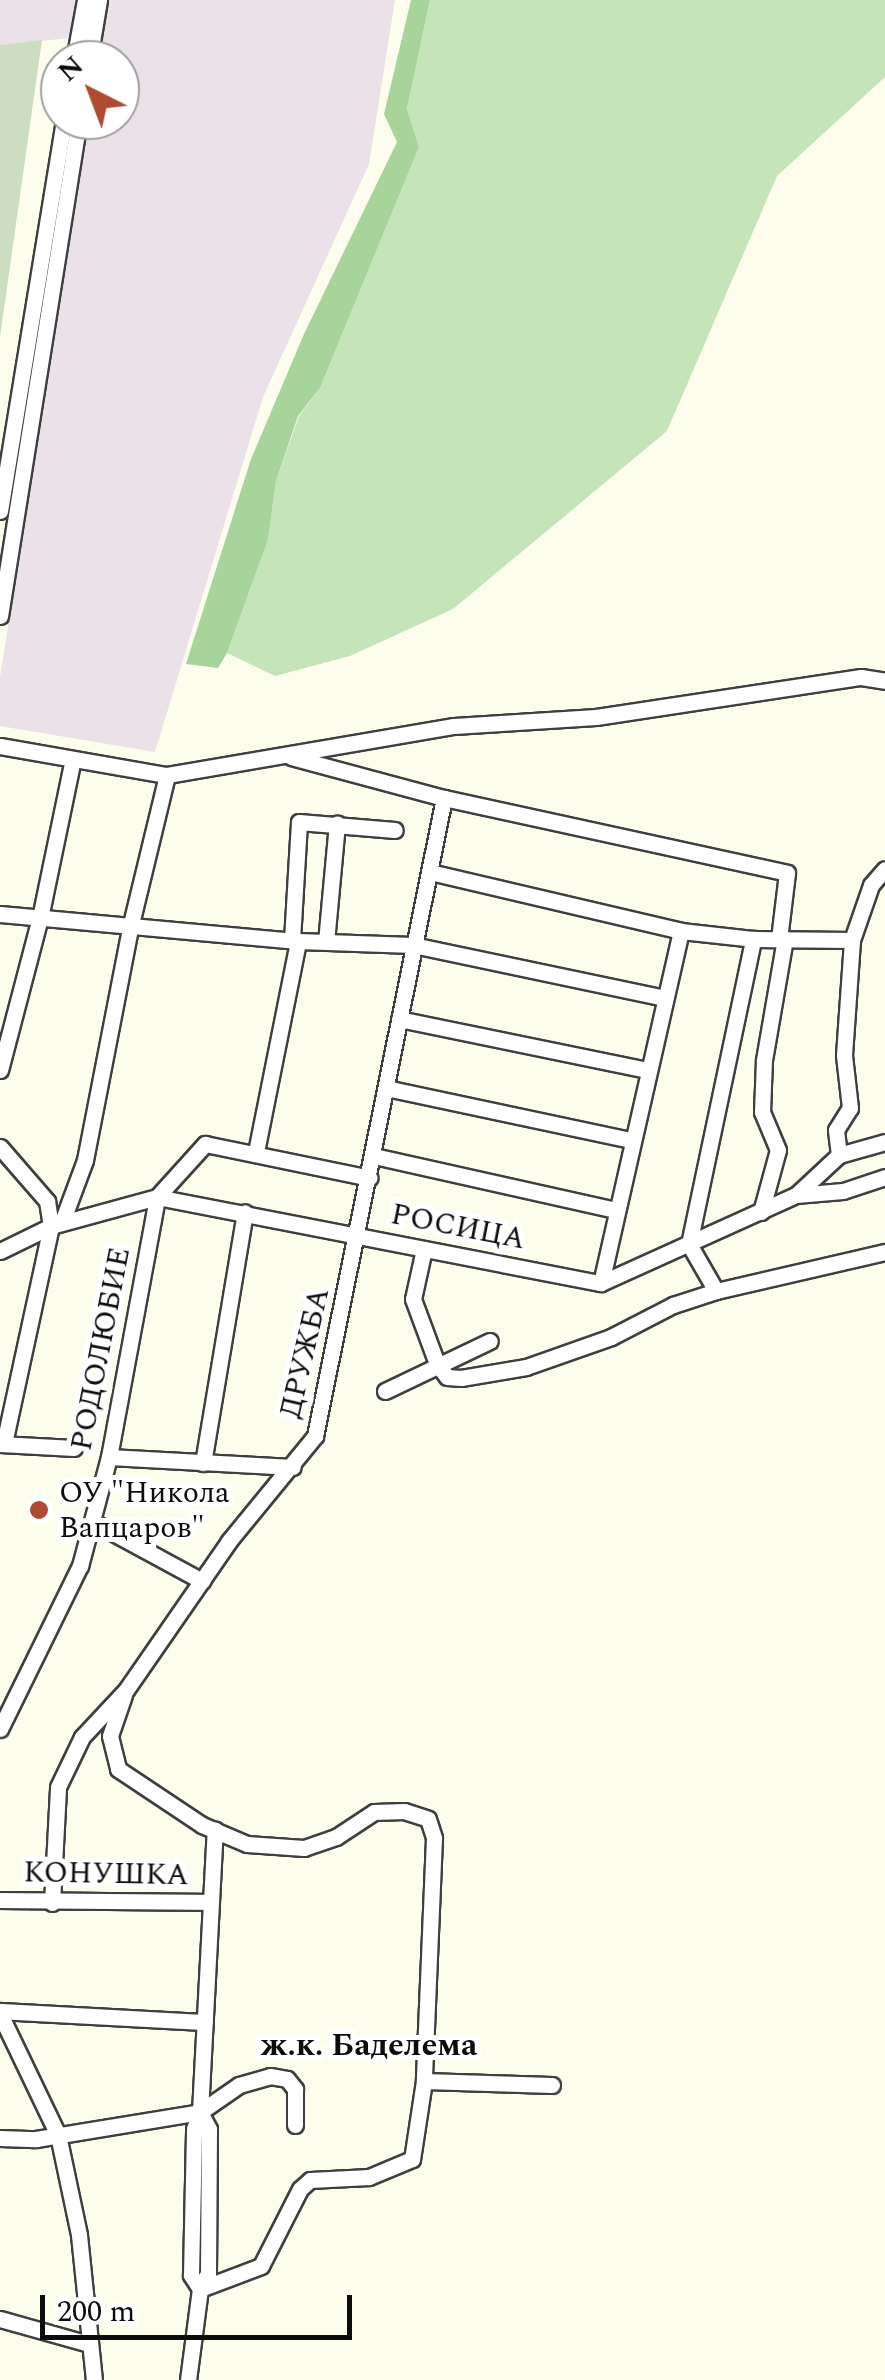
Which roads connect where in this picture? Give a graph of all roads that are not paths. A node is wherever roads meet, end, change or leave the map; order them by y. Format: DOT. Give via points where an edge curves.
graph roads {
  1 [pos="85,0"];
  2 [pos="99,0"];
  3 [pos="78,40"];
  4 [pos="92,40"];
  5 [pos="61,140"];
  6 [pos="76,140"];
  7 [pos="0,511"];
  8 [pos="0,616"];
  9 [pos="885,681"];
  10 [pos="0,746"];
  11 [pos="282,755"];
  12 [pos="73,759"];
  13 [pos="167,774"];
  14 [pos="444,798"];
  15 [pos="338,824"];
  16 [pos="395,830"];
  17 [pos="430,872"];
  18 [pos="882,877"];
  19 [pos="0,914"];
  20 [pos="40,918"];
  21 [pos="130,924"];
  22 [pos="681,931"];
  23 [pos="752,939"];
  24 [pos="782,939"];
  25 [pos="295,940"];
  26 [pos="852,940"];
  27 [pos="326,942"];
  28 [pos="412,945"];
  29 [pos="664,998"];
  30 [pos="399,1019"];
  31 [pos="0,1070"];
  32 [pos="648,1070"];
  33 [pos="386,1088"];
  34 [pos="884,1138"];
  35 [pos="631,1140"];
  36 [pos="0,1148"];
  37 [pos="256,1152"];
  38 [pos="839,1155"];
  39 [pos="374,1156"];
  40 [pos="370,1178"];
  41 [pos="885,1178"];
  42 [pos="796,1195"];
  43 [pos="157,1198"];
  44 [pos="615,1210"];
  45 [pos="761,1212"];
  46 [pos="245,1213"];
  47 [pos="57,1224"];
  48 [pos="359,1235"];
  49 [pos="689,1244"];
  50 [pos="424,1249"];
  51 [pos="0,1251"];
  52 [pos="885,1252"];
  53 [pos="601,1283"];
  54 [pos="716,1292"];
  55 [pos="490,1341"];
  56 [pos="437,1364"];
  57 [pos="385,1391"];
  58 [pos="2,1444"];
  59 [pos="74,1448"];
  60 [pos="109,1458"];
  61 [pos="203,1463"];
  62 [pos="293,1466"];
  63 [pos="92,1522"];
  64 [pos="202,1580"];
  65 [pos="126,1690"];
  66 [pos="15,1701"];
  67 [pos="0,1715"];
  68 [pos="0,1729"];
  69 [pos="215,1830"];
  70 [pos="0,1900"];
  71 [pos="211,1902"];
  72 [pos="52,1903"];
  73 [pos="0,2012"];
  74 [pos="205,2022"];
  75 [pos="424,2081"];
  76 [pos="552,2085"];
  77 [pos="200,2112"];
  78 [pos="294,2125"];
  79 [pos="58,2134"];
  80 [pos="0,2138"];
  81 [pos="200,2290"];
  82 [pos="0,2319"];
  83 [pos="90,2344"];
  84 [pos="94,2380"];
  85 [pos="188,2380"];
  1 -- 3 [label="street"];
  2 -- 4 [label="street"];
  5 -- 7 [label="street"];
  6 -- 8 [label="street"];
  9 -- 11 [label="street" via="861,678 596,717 454,726"];
  10 -- 12 [label="street"];
  11 -- 13 [label="street"];
  11 -- 14 [label="street"];
  12 -- 13 [label="street"];
  12 -- 20 [label="street"];
  13 -- 21 [label="street"];
  14 -- 17 [label="street, ДРУЖБА"];
  14 -- 24 [label="street" via="786,873"];
  15 -- 16 [label="street"];
  15 -- 25 [label="street" via="299,822"];
  15 -- 27 [label="street"];
  17 -- 22 [label="street"];
  17 -- 28 [label="street, ДРУЖБА"];
  18 -- 26 [label="street"];
  19 -- 20 [label="street"];
  20 -- 21 [label="street"];
  20 -- 31 [label="street"];
  21 -- 25 [label="street"];
  21 -- 47 [label="street" via="85,1160"];
  22 -- 23 [label="street"];
  22 -- 29 [label="street"];
  23 -- 24 [label="street"];
  23 -- 49 [label="street"];
  24 -- 26 [label="street"];
  24 -- 45 [label="street" via="762,1095 762,1119 778,1150"];
  25 -- 27 [label="street"];
  25 -- 37 [label="street"];
  26 -- 38 [label="street" via="844,1055 850,1108 836,1130"];
  27 -- 28 [label="street"];
  28 -- 29 [label="street"];
  28 -- 30 [label="street, ДРУЖБА"];
  29 -- 32 [label="street"];
  30 -- 32 [label="street"];
  30 -- 33 [label="street, ДРУЖБА"];
  32 -- 35 [label="street"];
  33 -- 35 [label="street"];
  33 -- 39 [label="street, ДРУЖБА"];
  34 -- 38 [label="street"];
  35 -- 44 [label="street"];
  36 -- 47 [label="street" via="47,1201"];
  37 -- 40 [label="street"];
  37 -- 43 [label="street" via="205,1144"];
  38 -- 42 [label="street"];
  39 -- 40 [label="street, ДРУЖБА"];
  39 -- 44 [label="street"];
  40 -- 48 [label="street, ДРУЖБА"];
  41 -- 42 [label="street"];
  42 -- 45 [label="street"];
  43 -- 46 [label="street, РОСИЦА"];
  43 -- 47 [label="street, РОСИЦА"];
  43 -- 60 [label="street, РОДОЛЮБИЕ"];
  44 -- 53 [label="street"];
  45 -- 49 [label="street"];
  46 -- 48 [label="street, РОСИЦА"];
  46 -- 61 [label="street"];
  47 -- 51 [label="street, РОСИЦА"];
  47 -- 58 [label="street"];
  48 -- 50 [label="street, РОСИЦА"];
  48 -- 62 [label="street, ДРУЖБА" via="316,1436"];
  49 -- 53 [label="street"];
  49 -- 54 [label="street"];
  50 -- 53 [label="street, РОСИЦА"];
  50 -- 56 [label="street" via="413,1299"];
  52 -- 54 [label="street"];
  54 -- 56 [label="street" via="526,1367 447,1378"];
  55 -- 56 [label="street"];
  56 -- 57 [label="street"];
  58 -- 59 [label="street"];
  60 -- 61 [label="street"];
  60 -- 63 [label="street, РОДОЛЮБИЕ"];
  61 -- 62 [label="street"];
  62 -- 64 [label="street, ДРУЖБА"];
  63 -- 64 [label="street"];
  63 -- 66 [label="street, РОДОЛЮБИЕ" via="80,1566"];
  64 -- 65 [label="street, ДРУЖБА"];
  65 -- 69 [label="street" via="110,1736 118,1769"];
  65 -- 72 [label="street, ДРУЖБА" via="82,1737 58,1787"];
  66 -- 67 [label="street"];
  66 -- 68 [label="street, РОДОЛЮБИЕ"];
  69 -- 71 [label="street"];
  69 -- 75 [label="street" via="247,1844 304,1848 336,1838 374,1812 428,1819 434,1838"];
  70 -- 72 [label="street, КОНУШКА"];
  71 -- 72 [label="street, КОНУШКА"];
  71 -- 74 [label="street"];
  73 -- 74 [label="street"];
  73 -- 79 [label="street"];
  74 -- 77 [label="street"];
  75 -- 76 [label="street"];
  75 -- 81 [label="street" via="412,2159 369,2177 310,2180 261,2266"];
  77 -- 78 [label="street" via="239,2085 270,2076 287,2079 295,2089"];
  77 -- 79 [label="street"];
  77 -- 81 [label="street" via="191,2275"];
  79 -- 80 [label="street"];
  79 -- 83 [label="street" via="79,2236"];
  81 -- 85 [label="street"];
  82 -- 83 [label="street"];
  83 -- 84 [label="street"];
}
